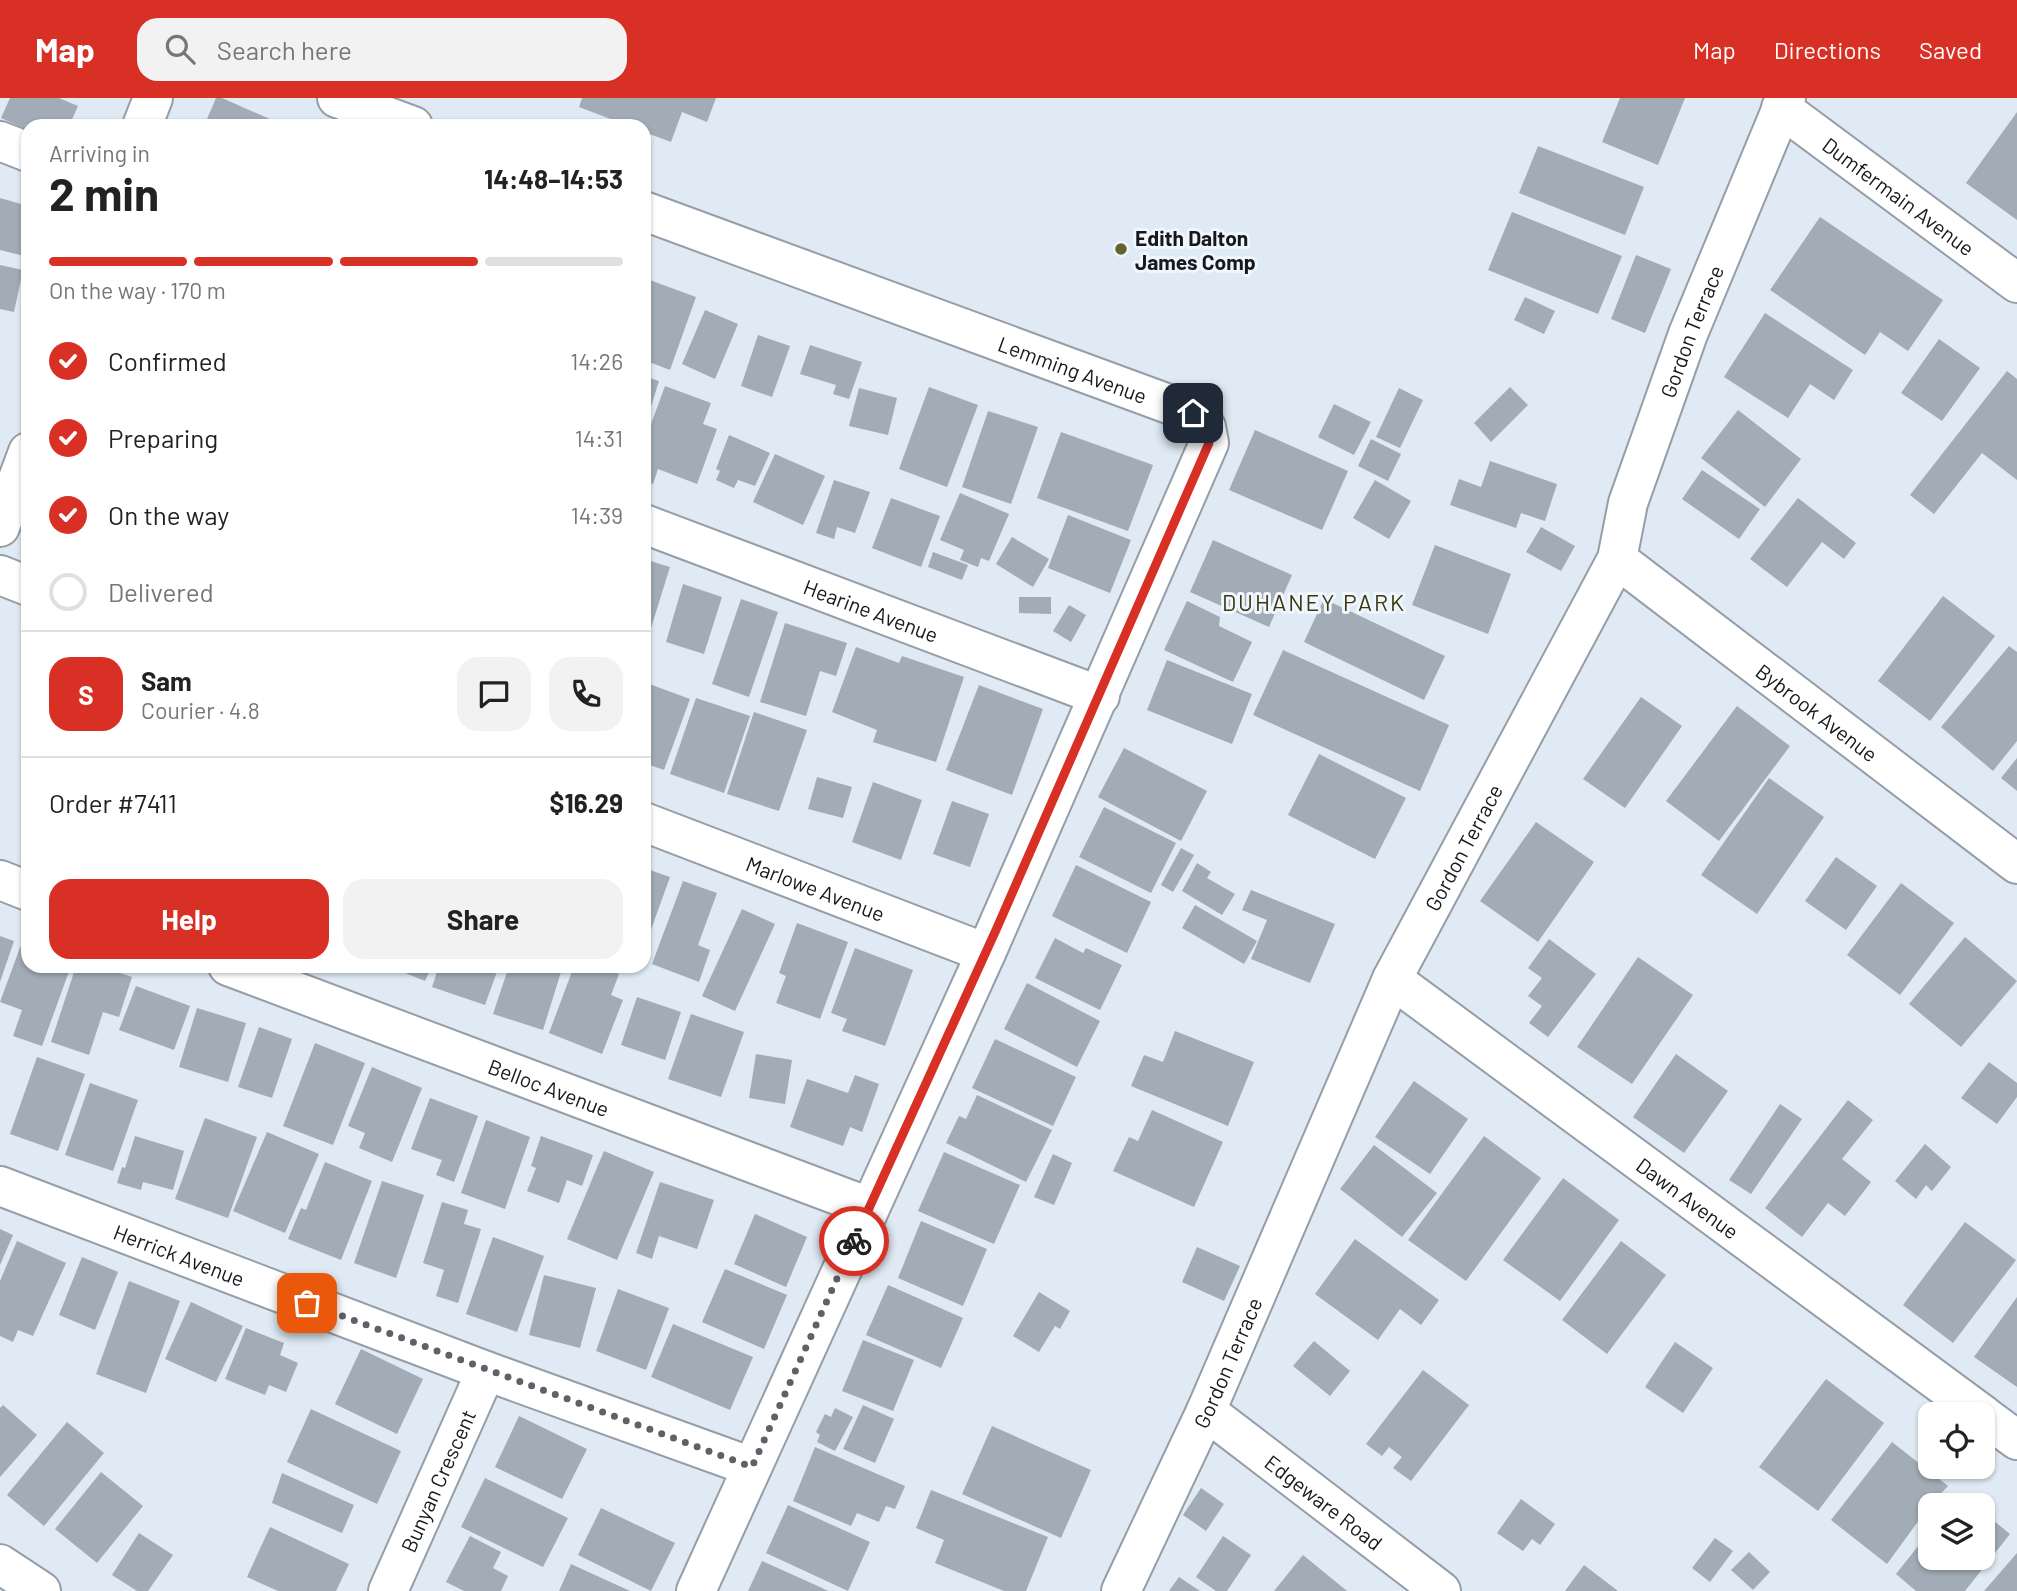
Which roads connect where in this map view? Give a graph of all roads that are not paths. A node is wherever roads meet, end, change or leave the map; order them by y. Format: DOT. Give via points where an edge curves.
graph roads {
  1 [pos="153,98"];
  2 [pos="337,98"];
  3 [pos="1784,103"];
  4 [pos="145,119"];
  5 [pos="394,119"];
  6 [pos="0,141"];
  7 [pos="21,149"];
  8 [pos="651,214"];
  9 [pos="2017,283"];
  10 [pos="21,471"];
  11 [pos="0,527"];
  12 [pos="651,527"];
  13 [pos="1616,559"];
  14 [pos="0,575"];
  15 [pos="21,583"];
  16 [pos="1100,696"];
  17 [pos="651,825"];
  18 [pos="2017,864"];
  19 [pos="0,880"];
  20 [pos="21,888"];
  21 [pos="986,953"];
  22 [pos="247,973"];
  23 [pos="1392,979"];
  24 [pos="0,1186"];
  25 [pos="869,1207"];
  26 [pos="486,1371"];
  27 [pos="1966,1402"];
  28 [pos="1206,1411"];
  29 [pos="1995,1424"];
  30 [pos="2017,1440"];
  31 [pos="752,1467"];
  32 [pos="0,1564"];
  33 [pos="41,1591"];
  34 [pos="388,1591"];
  35 [pos="696,1591"];
  36 [pos="1121,1591"];
  37 [pos="1441,1591"];
  1 -- 4 [label="street"];
  2 -- 5 [label="street"];
  3 -- 9 [label="street, Dumfermain Avenue"];
  3 -- 13 [label="street, Gordon Terrace" via="1688,334 1628,503"];
  6 -- 7 [label="street"];
  8 -- 16 [label="street, Lemming Avenue" via="1193,413 1206,428 1209,443"];
  10 -- 11 [label="street"];
  12 -- 16 [label="street, Hearine Avenue"];
  13 -- 18 [label="street, Bybrook Avenue"];
  13 -- 23 [label="street, Gordon Terrace"];
  14 -- 15 [label="street"];
  16 -- 21 [label="street, Lemming Avenue"];
  17 -- 21 [label="street, Marlowe Avenue"];
  19 -- 20 [label="street"];
  21 -- 25 [label="street, Lemming Avenue"];
  22 -- 25 [label="street, Belloc Avenue"];
  23 -- 27 [label="street, Dawn Avenue"];
  23 -- 28 [label="street, Gordon Terrace"];
  24 -- 26 [label="street, Herrick Avenue"];
  25 -- 31 [label="street, Lemming Avenue"];
  26 -- 31 [label="street, Herrick Avenue"];
  26 -- 34 [label="street, Bunyan Crescent"];
  28 -- 36 [label="street, Gordon Terrace"];
  28 -- 37 [label="street, Edgeware Road"];
  29 -- 30 [label="street, Dawn Avenue"];
  31 -- 35 [label="street, Lemming Avenue"];
  32 -- 33 [label="street"];
}
